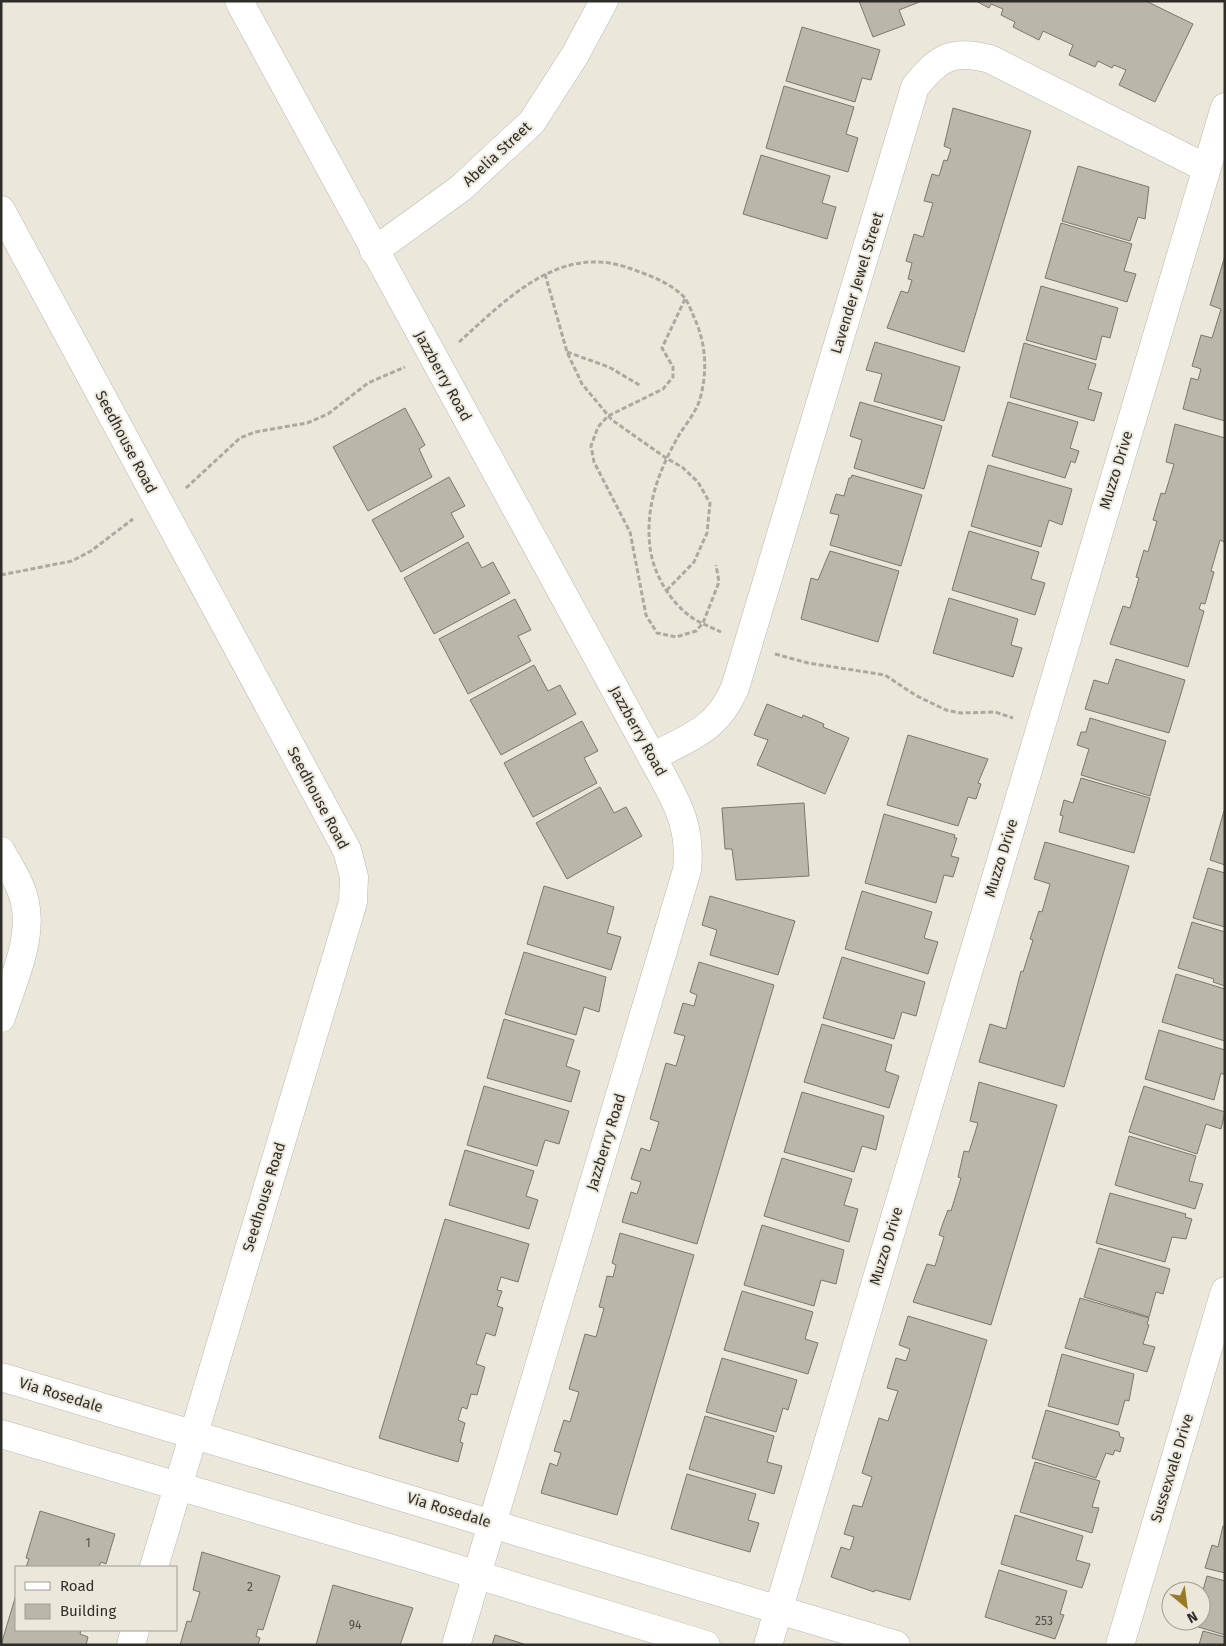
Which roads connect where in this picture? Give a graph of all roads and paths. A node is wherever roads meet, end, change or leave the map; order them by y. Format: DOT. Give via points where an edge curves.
graph roads {
  1 [pos="239,1"];
  2 [pos="604,1"];
  3 [pos="1225,108"];
  4 [pos="1206,168"];
  5 [pos="1,210"];
  6 [pos="374,251"];
  7 [pos="545,274"];
  8 [pos="685,299"];
  9 [pos="458,343"];
  10 [pos="567,352"];
  11 [pos="406,366"];
  12 [pos="641,386"];
  13 [pos="608,416"];
  14 [pos="666,458"];
  15 [pos="159,504"];
  16 [pos="716,565"];
  17 [pos="1,575"];
  18 [pos="667,590"];
  19 [pos="703,623"];
  20 [pos="748,647"];
  21 [pos="774,654"];
  22 [pos="1040,726"];
  23 [pos="652,758"];
  24 [pos="1,851"];
  25 [pos="1,1018"];
  26 [pos="1225,1291"];
  27 [pos="1,1377"];
  28 [pos="1,1434"];
  29 [pos="193,1434"];
  30 [pos="178,1486"];
  31 [pos="491,1522"];
  32 [pos="154,1566"];
  33 [pos="476,1575"];
  34 [pos="778,1609"];
  35 [pos="135,1631"];
  36 [pos="131,1645"];
  37 [pos="456,1645"];
  38 [pos="706,1645"];
  39 [pos="768,1645"];
  40 [pos="896,1645"];
  41 [pos="1120,1645"];
  1 -- 6 [label="street, Jazzberry Road"];
  2 -- 6 [label="street, Abelia Street" via="575,55 532,122 461,188"];
  3 -- 4 [label="street, Muzzo Drive"];
  4 -- 20 [label="street, Lavender Jewel Street" via="990,59 972,54 948,56 930,68 915,87"];
  4 -- 22 [label="street, Muzzo Drive"];
  5 -- 15 [label="street, Seedhouse Road"];
  6 -- 23 [label="street, Jazzberry Road"];
  7 -- 8 [label="path" via="582,261 620,265 657,278"];
  7 -- 9 [label="path" via="519,289"];
  7 -- 10 [label="path"];
  8 -- 13 [label="path" via="662,348 673,367 673,377 663,388"];
  8 -- 14 [label="path" via="702,334 706,368 699,401"];
  10 -- 12 [label="path" via="609,367"];
  10 -- 13 [label="path" via="582,384"];
  11 -- 15 [label="path" via="368,383 328,414 307,423 255,432 240,438 196,480"];
  13 -- 14 [label="path"];
  13 -- 19 [label="path" via="598,427 591,446 592,454 630,532 646,615 657,633 676,637 696,631"];
  14 -- 18 [label="path" via="652,494 649,518 650,548"];
  14 -- 18 [label="path" via="698,482 710,503 707,533 694,562"];
  15 -- 17 [label="path" via="72,561"];
  15 -- 29 [label="street, Seedhouse Road" via="347,850 354,877 353,902"];
  16 -- 19 [label="path" via="719,582"];
  18 -- 19 [label="path" via="672,599"];
  19 -- 20 [label="path"];
  20 -- 23 [label="street, Lavender Jewel Street" via="727,706 716,721"];
  21 -- 22 [label="path" via="808,663 885,675 946,710 995,712"];
  22 -- 34 [label="street, Muzzo Drive"];
  23 -- 31 [label="street, Jazzberry Road" via="687,830 687,870"];
  24 -- 25 [label="street" via="20,885 26,920 25,940"];
  26 -- 41 [label="street, Sussexvale Drive"];
  27 -- 29 [label="street, Via Rosedale"];
  28 -- 30 [label="street"];
  29 -- 30 [label="street, Seedhouse Road"];
  29 -- 31 [label="street, Via Rosedale"];
  30 -- 32 [label="street, Seedhouse Road"];
  30 -- 33 [label="street"];
  31 -- 33 [label="street, Jazzberry Road"];
  31 -- 34 [label="street, Via Rosedale"];
  33 -- 37 [label="street, Jazzberry Road"];
  33 -- 38 [label="street"];
  34 -- 39 [label="street, Muzzo Drive"];
  34 -- 40 [label="street, Via Rosedale"];
  35 -- 36 [label="street"];
}
